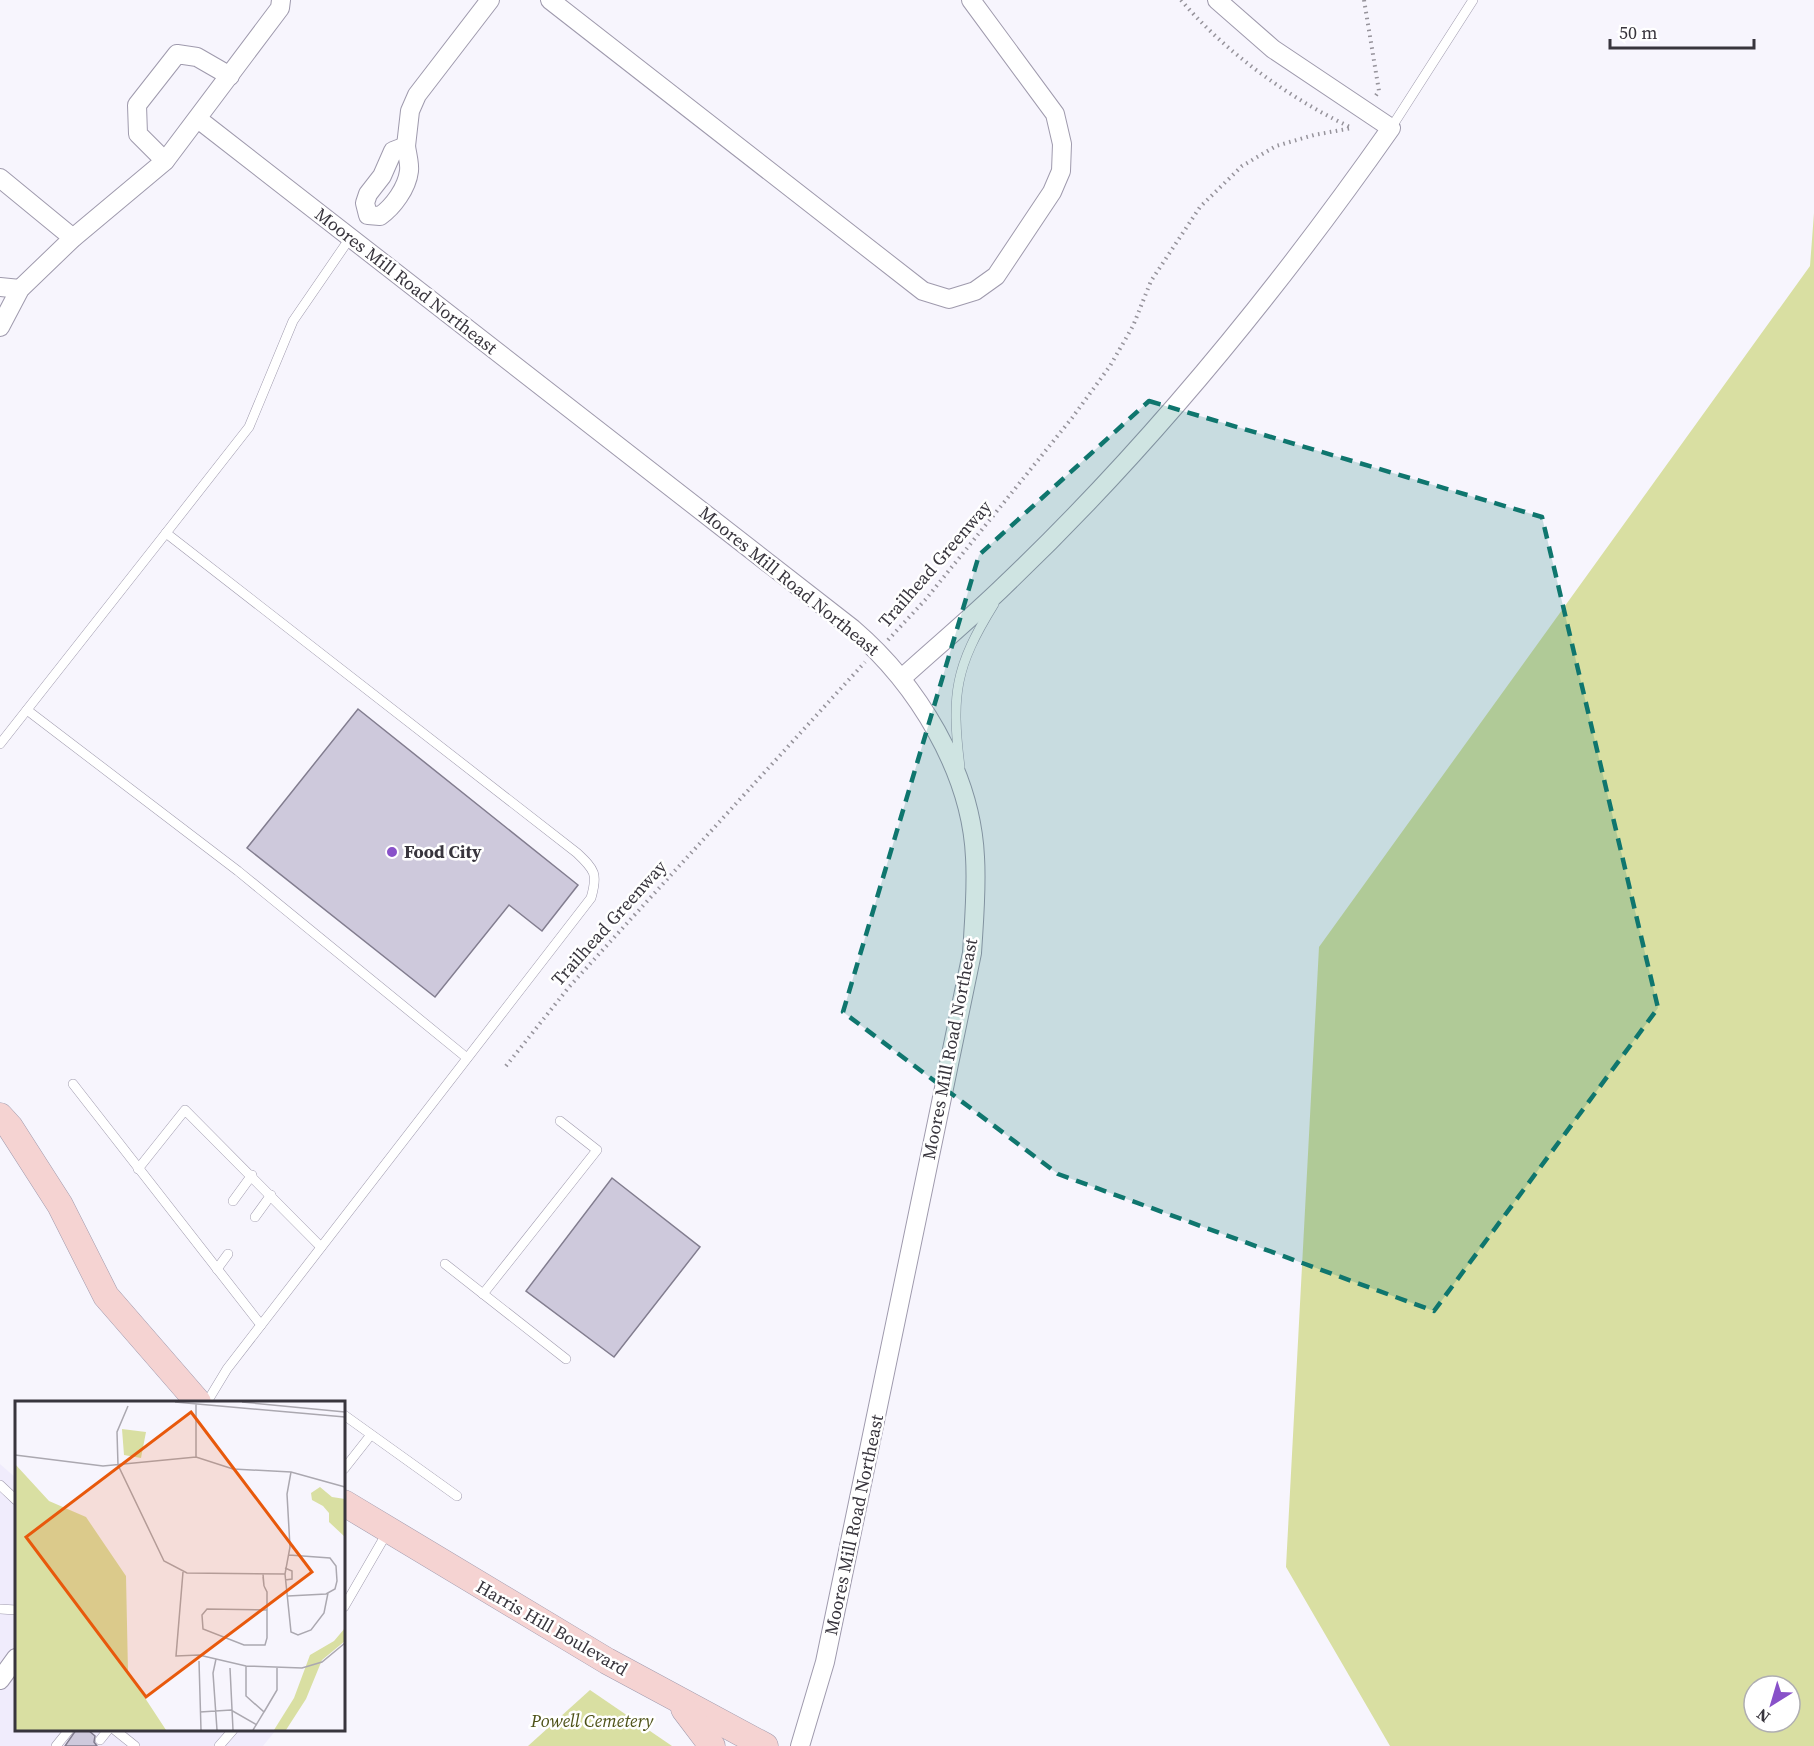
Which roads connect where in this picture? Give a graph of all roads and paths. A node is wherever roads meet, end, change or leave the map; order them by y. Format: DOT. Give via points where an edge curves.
graph roads {
  1 [pos="281,0"];
  2 [pos="490,0"];
  3 [pos="550,0"];
  4 [pos="970,0"];
  5 [pos="1217,0"];
  6 [pos="1364,0"];
  7 [pos="1473,0"];
  8 [pos="230,76"];
  9 [pos="1379,91"];
  10 [pos="198,119"];
  11 [pos="1352,128"];
  12 [pos="1391,128"];
  13 [pos="406,147"];
  14 [pos="165,161"];
  15 [pos="0,178"];
  16 [pos="368,215"];
  17 [pos="73,238"];
  18 [pos="351,238"];
  19 [pos="0,287"];
  20 [pos="20,289"];
  21 [pos="0,327"];
  22 [pos="166,533"];
  23 [pos="1004,586"];
  24 [pos="877,651"];
  25 [pos="902,678"];
  26 [pos="27,710"];
  27 [pos="0,744"];
  28 [pos="963,790"];
  29 [pos="467,1058"];
  30 [pos="506,1066"];
  31 [pos="73,1084"];
  32 [pos="0,1116"];
  33 [pos="560,1121"];
  34 [pos="138,1169"];
  35 [pos="252,1175"];
  36 [pos="271,1195"];
  37 [pos="233,1201"];
  38 [pos="255,1217"];
  39 [pos="206,1236"];
  40 [pos="199,1246"];
  41 [pos="321,1247"];
  42 [pos="228,1254"];
  43 [pos="445,1264"];
  44 [pos="217,1269"];
  45 [pos="483,1294"];
  46 [pos="261,1325"];
  47 [pos="566,1359"];
  48 [pos="197,1401"];
  49 [pos="208,1401"];
  50 [pos="345,1416"];
  51 [pos="370,1436"];
  52 [pos="345,1468"];
  53 [pos="0,1485"];
  54 [pos="457,1496"];
  55 [pos="15,1499"];
  56 [pos="345,1504"];
  57 [pos="388,1530"];
  58 [pos="345,1605"];
  59 [pos="0,1609"];
  60 [pos="15,1610"];
  61 [pos="676,1699"];
  62 [pos="68,1731"];
  63 [pos="107,1731"];
  64 [pos="117,1731"];
  65 [pos="232,1731"];
  66 [pos="100,1740"];
  67 [pos="56,1746"];
  68 [pos="135,1746"];
  69 [pos="219,1746"];
  70 [pos="712,1746"];
  71 [pos="765,1746"];
  72 [pos="800,1746"];
  1 -- 8 [label="street" via="280,8"];
  2 -- 13 [label="street" via="417,95 410,111"];
  3 -- 4 [label="street" via="923,291 949,298 975,291 996,276 1052,192 1061,171 1062,144 1055,114"];
  5 -- 12 [label="street" via="1273,49"];
  6 -- 9 [label="path"];
  7 -- 12 [label="lane"];
  8 -- 10 [label="street"];
  8 -- 14 [label="street" via="197,57 177,54 137,105 138,134"];
  10 -- 14 [label="street"];
  10 -- 18 [label="street, Moores Mill Road Northeast"];
  11 -- 24 [label="path, Trailhead Greenway" via="1276,146 1242,166 1200,207 1151,281 1133,326 1110,366 926,599"];
  12 -- 23 [label="street" via="1267,297 1198,380"];
  13 -- 16 [label="street" via="393,152 368,194"];
  13 -- 16 [label="street" via="409,171 401,192 390,210 380,216"];
  14 -- 17 [label="street"];
  15 -- 17 [label="street"];
  16 -- 18 [label="street"];
  17 -- 20 [label="street"];
  18 -- 22 [label="lane" via="293,321 249,427"];
  18 -- 24 [label="street, Moores Mill Road Northeast"];
  19 -- 20 [label="street"];
  20 -- 21 [label="street"];
  22 -- 26 [label="lane"];
  22 -- 29 [label="lane" via="593,868 596,882 591,898"];
  23 -- 25 [label="street"];
  23 -- 28 [label="lane" via="972,639 956,692 954,719"];
  24 -- 25 [label="street, Moores Mill Road Northeast"];
  24 -- 30 [label="path, Trailhead Greenway" via="569,987"];
  25 -- 28 [label="street, Moores Mill Road Northeast" via="929,720"];
  26 -- 27 [label="lane"];
  26 -- 29 [label="lane" via="238,871"];
  28 -- 72 [label="street, Moores Mill Road Northeast" via="975,855 972,953 825,1662"];
  29 -- 41 [label="lane"];
  31 -- 34 [label="lane"];
  32 -- 48 [label="street" via="60,1205 106,1296"];
  33 -- 45 [label="lane" via="597,1150"];
  34 -- 35 [label="lane" via="185,1110"];
  34 -- 40 [label="lane"];
  35 -- 36 [label="lane"];
  35 -- 37 [label="lane"];
  36 -- 38 [label="lane"];
  36 -- 41 [label="lane"];
  39 -- 40 [label="lane"];
  40 -- 44 [label="lane"];
  41 -- 46 [label="lane"];
  42 -- 44 [label="lane"];
  43 -- 45 [label="lane"];
  44 -- 46 [label="lane"];
  45 -- 47 [label="lane"];
  46 -- 49 [label="lane"];
  50 -- 51 [label="lane"];
  51 -- 52 [label="lane"];
  51 -- 54 [label="lane"];
  53 -- 55 [label="lane"];
  56 -- 57 [label="street, Harris Hill Boulevard"];
  57 -- 58 [label="lane"];
  57 -- 61 [label="street, Harris Hill Boulevard"];
  59 -- 60 [label="lane"];
  61 -- 70 [label="street"];
  61 -- 71 [label="street, Harris Hill Boulevard"];
  62 -- 67 [label="lane"];
  63 -- 66 [label="lane"];
  64 -- 68 [label="lane"];
  65 -- 69 [label="lane"];
}
